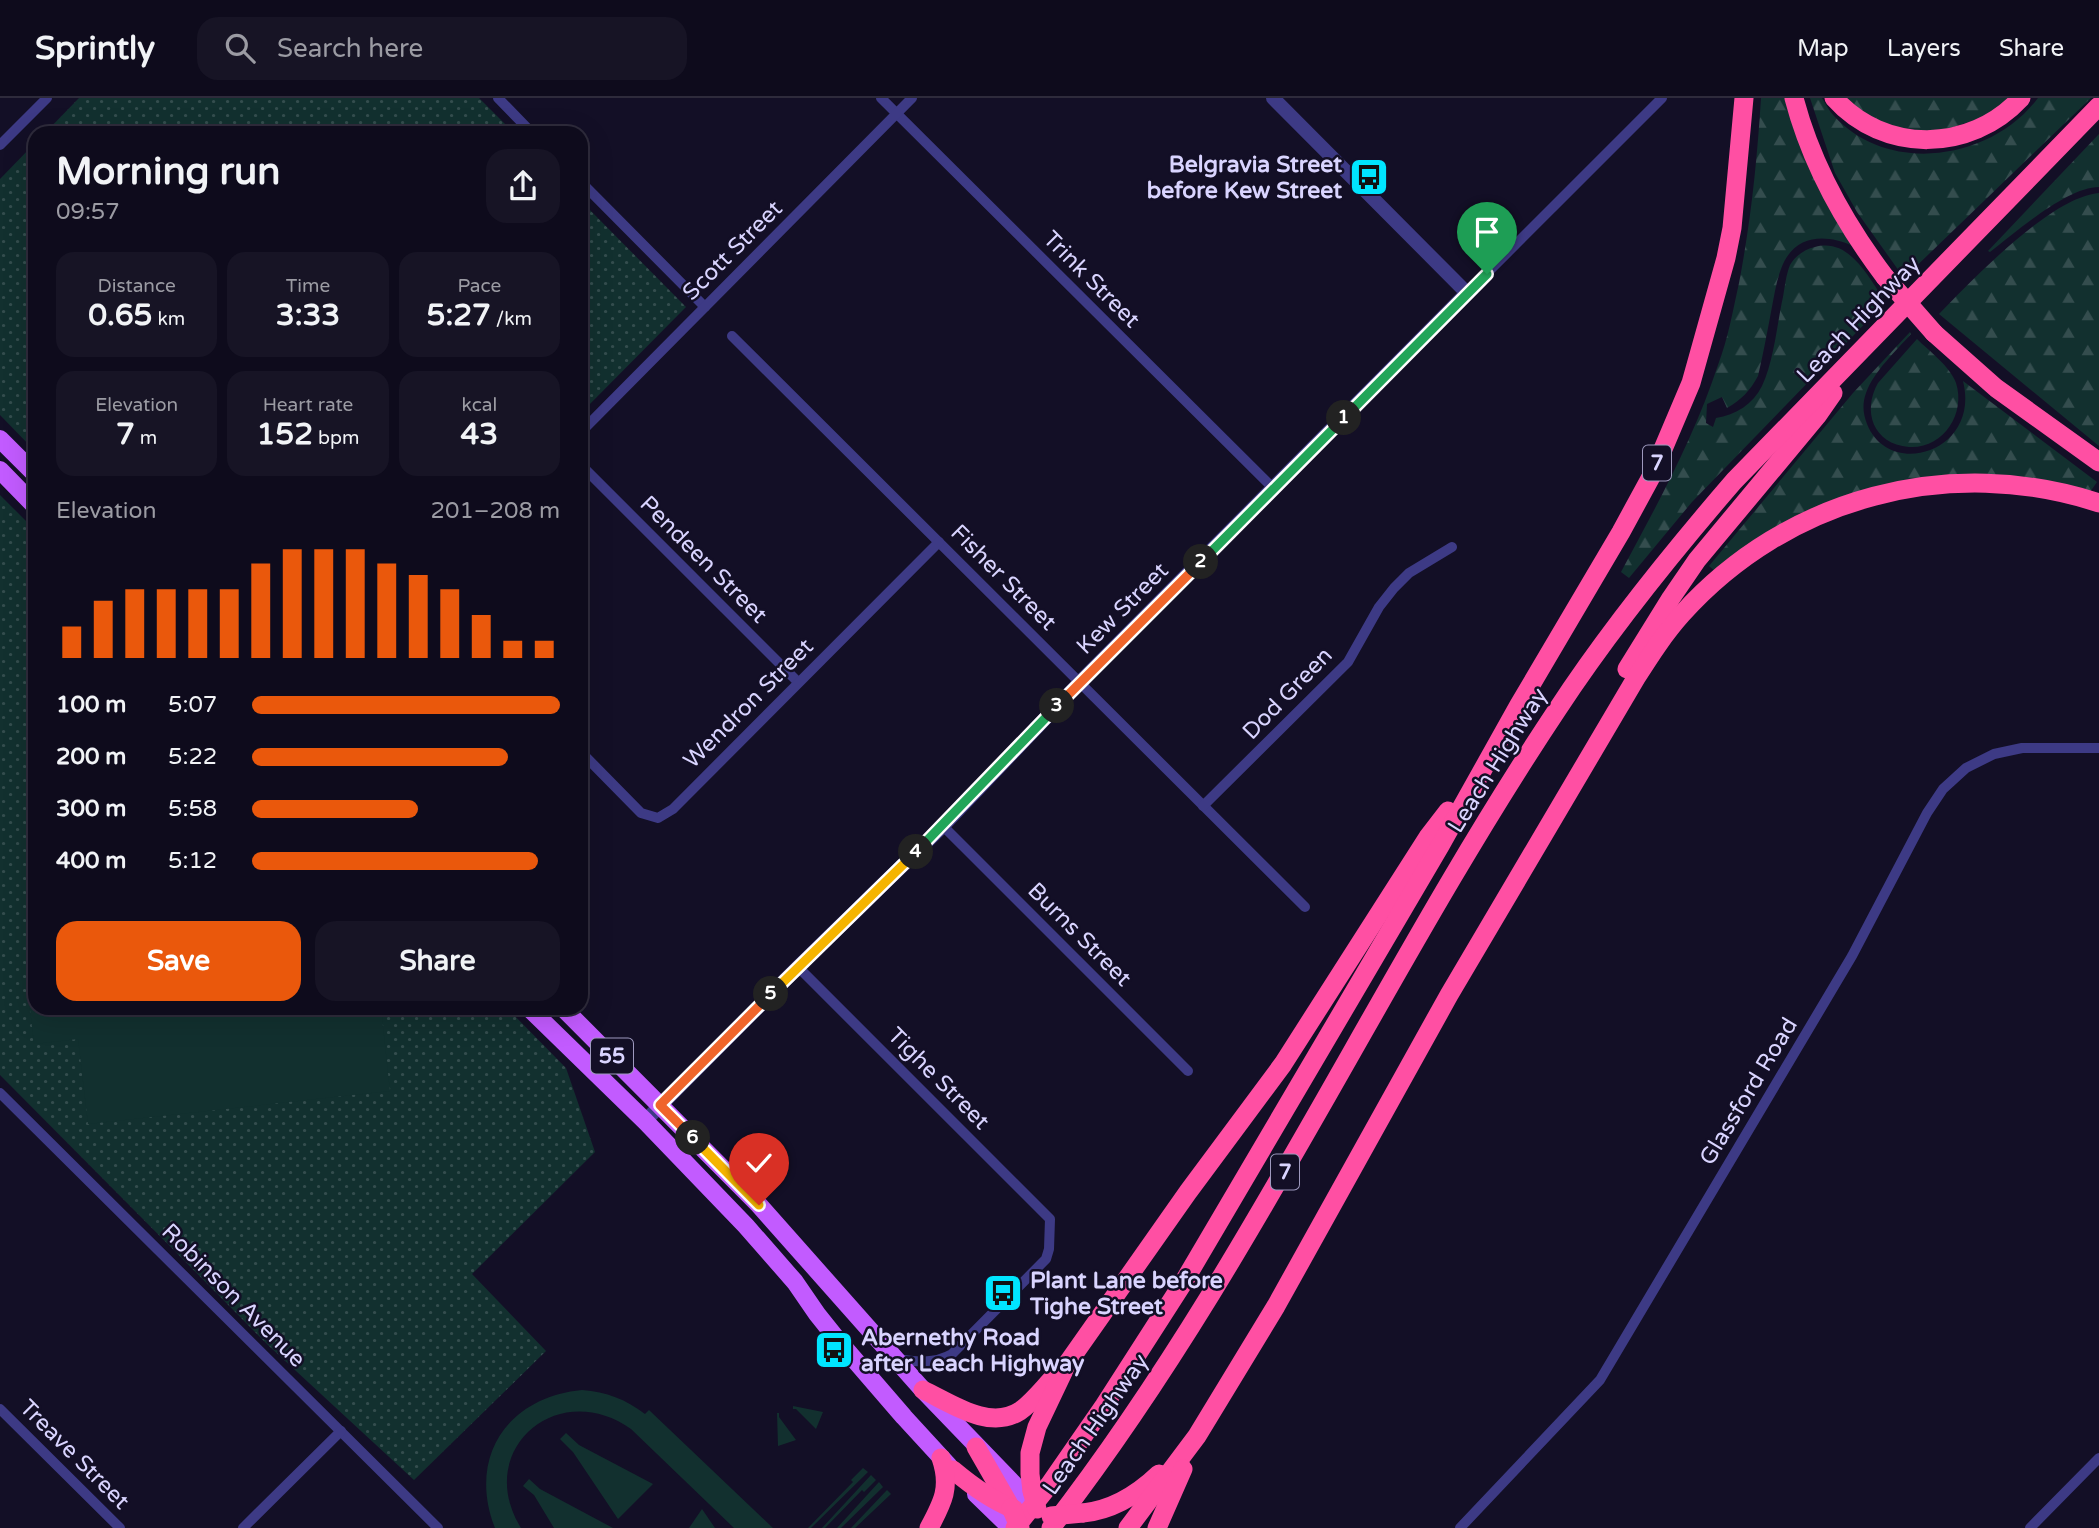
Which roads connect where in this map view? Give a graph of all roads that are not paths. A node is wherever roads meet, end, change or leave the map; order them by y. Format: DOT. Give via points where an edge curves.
graph roads {
  1 [pos="47,98"];
  2 [pos="498,98"];
  3 [pos="881,98"];
  4 [pos="912,98"];
  5 [pos="1273,98"];
  6 [pos="1662,98"];
  7 [pos="1742,98"];
  8 [pos="1794,98"];
  9 [pos="1834,98"];
  10 [pos="2021,98"];
  11 [pos="2099,106"];
  12 [pos="897,113"];
  13 [pos="525,126"];
  14 [pos="0,145"];
  15 [pos="588,189"];
  16 [pos="1467,293"];
  17 [pos="705,307"];
  18 [pos="733,336"];
  19 [pos="1865,346"];
  20 [pos="588,425"];
  21 [pos="0,439"];
  22 [pos="2099,462"];
  23 [pos="28,467"];
  24 [pos="0,470"];
  25 [pos="588,472"];
  26 [pos="1274,489"];
  27 [pos="28,499"];
  28 [pos="2099,503"];
  29 [pos="939,542"];
  30 [pos="1452,547"];
  31 [pos="798,682"];
  32 [pos="1080,682"];
  33 [pos="2099,748"];
  34 [pos="588,759"];
  35 [pos="1486,764"];
  36 [pos="1203,806"];
  37 [pos="943,826"];
  38 [pos="1536,847"];
  39 [pos="1305,907"];
  40 [pos="798,967"];
  41 [pos="536,1015"];
  42 [pos="570,1015"];
  43 [pos="1188,1071"];
  44 [pos="0,1093"];
  45 [pos="660,1105"];
  46 [pos="645,1121"];
  47 [pos="895,1359"];
  48 [pos="1067,1364"];
  49 [pos="923,1390"];
  50 [pos="0,1409"];
  51 [pos="341,1431"];
  52 [pos="1198,1436"];
  53 [pos="976,1447"];
  54 [pos="2099,1458"];
  55 [pos="947,1464"];
  56 [pos="1026,1511"];
  57 [pos="120,1528"];
  58 [pos="243,1528"];
  59 [pos="438,1528"];
  60 [pos="929,1528"];
  61 [pos="1020,1528"];
  62 [pos="1128,1528"];
  63 [pos="1157,1528"];
  64 [pos="1460,1528"];
  65 [pos="2030,1528"];
  1 -- 14 [label="street"];
  2 -- 13 [label="street"];
  3 -- 12 [label="street, Trink Street"];
  4 -- 12 [label="street, Scott Street"];
  5 -- 16 [label="street"];
  6 -- 16 [label="street, Kew Street"];
  7 -- 35 [label="highway, Leach Highway / 7" via="1732,228 1691,383 1652,475 1621,533"];
  8 -- 22 [label="highway, bridge" via="1821,172 1885,277 1934,333 1996,387"];
  9 -- 10 [label="highway" via="1871,127 1921,140 1977,130"];
  11 -- 19 [label="highway, Leach Highway / 7"];
  12 -- 17 [label="street, Scott Street"];
  12 -- 26 [label="street, Trink Street"];
  15 -- 17 [label="street"];
  16 -- 26 [label="street, Kew Street"];
  17 -- 20 [label="street, Scott Street"];
  18 -- 29 [label="street, Fisher Street"];
  19 -- 38 [label="highway" via="1817,416 1671,598 1593,727"];
  19 -- 56 [label="highway, Leach Highway / 7" via="1734,481 1600,647 1471,846 1284,1174 1161,1374 1083,1487"];
  21 -- 23 [label="main road"];
  24 -- 27 [label="main road"];
  25 -- 31 [label="street, Pendeen Street"];
  26 -- 32 [label="street, Kew Street"];
  28 -- 38 [label="highway" via="2014,485 1944,484 1869,496 1776,536 1730,568 1659,642"];
  29 -- 31 [label="street, Wendron Street"];
  29 -- 32 [label="street, Fisher Street"];
  30 -- 36 [label="street, Dod Green" via="1409,573 1394,588 1348,662"];
  31 -- 34 [label="street, Wendron Street" via="673,809 658,818 641,813"];
  32 -- 36 [label="street, Fisher Street"];
  32 -- 37 [label="street, Kew Street"];
  33 -- 64 [label="street, Glassford Road" via="2022,748 1994,754 1966,768 1943,789 1852,957 1600,1380"];
  35 -- 48 [label="highway, 7" via="1428,837 1283,1064"];
  35 -- 56 [label="highway, Leach Highway / 7" via="1184,1283 1050,1484"];
  36 -- 39 [label="street, Fisher Street"];
  37 -- 40 [label="street, Kew Street"];
  37 -- 43 [label="street, Burns Street"];
  38 -- 52 [label="highway"];
  40 -- 45 [label="street, Kew Street"];
  40 -- 47 [label="street, Tighe Street" via="1050,1219 1046,1259 952,1354 935,1361"];
  41 -- 46 [label="main road, 55"];
  42 -- 45 [label="main road, 55"];
  44 -- 51 [label="street, Robinson Avenue"];
  45 -- 46 [label="street, Kew Street"];
  45 -- 47 [label="main road, 55" via="759,1205"];
  46 -- 55 [label="main road, 55" via="771,1253 841,1344"];
  47 -- 49 [label="main road, 55"];
  48 -- 49 [label="highway, 7" via="1020,1411 992,1419"];
  48 -- 56 [label="highway, 7" via="1037,1427 1030,1453"];
  49 -- 53 [label="main road, 55"];
  50 -- 57 [label="street, Treave Street"];
  51 -- 58 [label="street"];
  51 -- 59 [label="street, Robinson Avenue"];
  52 -- 56 [label="highway, bridge" via="1149,1484 1111,1507 1070,1515"];
  52 -- 62 [label="highway"];
  52 -- 63 [label="highway"];
  53 -- 56 [label="highway, 7"];
  54 -- 65 [label="street"];
  55 -- 56 [label="highway" via="974,1487"];
  55 -- 60 [label="highway" via="947,1483"];
  56 -- 61 [label="highway, 7, bridge"];
}
